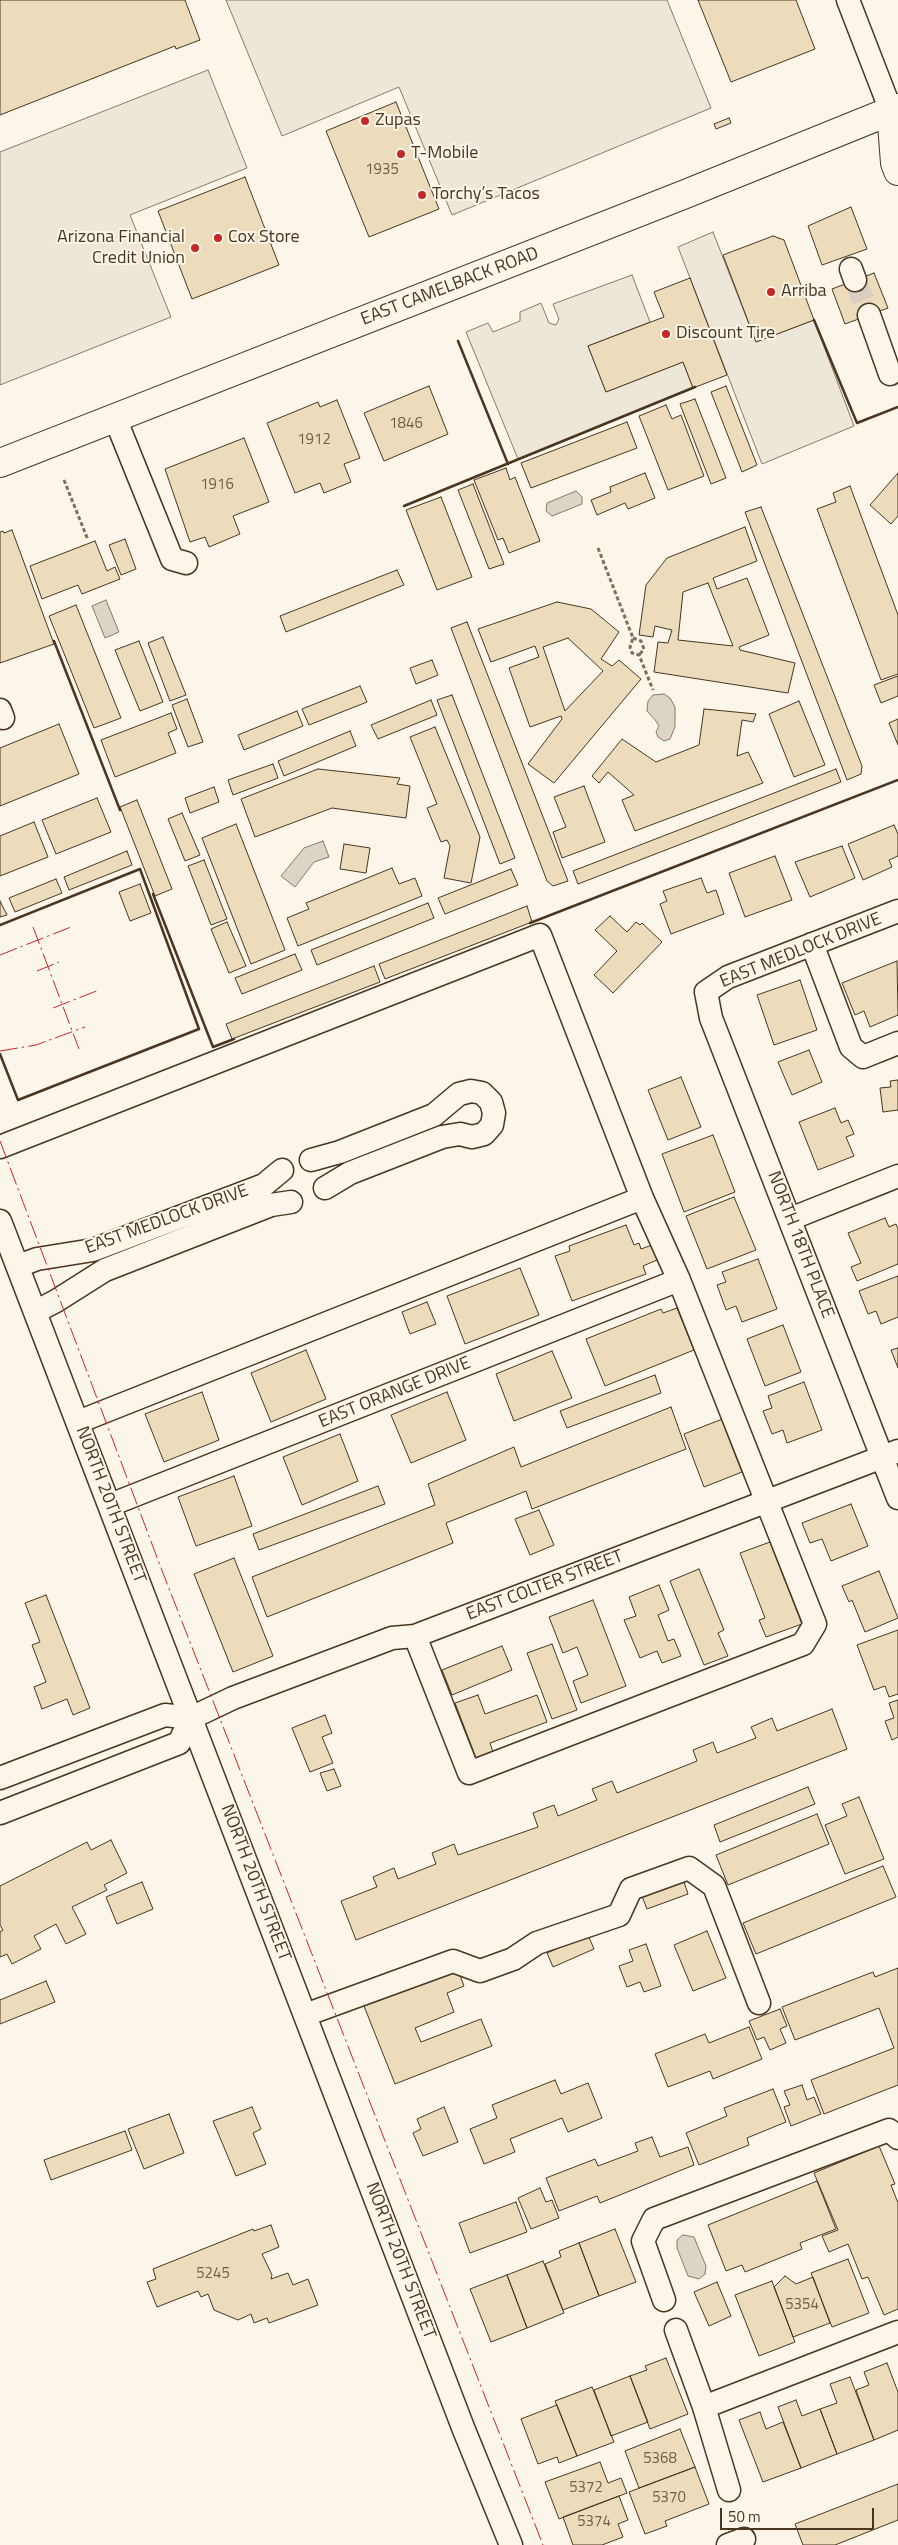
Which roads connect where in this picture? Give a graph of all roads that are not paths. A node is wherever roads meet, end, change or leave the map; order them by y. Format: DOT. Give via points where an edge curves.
graph roads {
  1 [pos="848,0"];
  2 [pos="896,112"];
  3 [pos="898,171"];
  4 [pos="869,315"];
  5 [pos="890,374"];
  6 [pos="115,418"];
  7 [pos="0,463"];
  8 [pos="186,563"];
  9 [pos="898,911"];
  10 [pos="812,944"];
  11 [pos="706,992"];
  12 [pos="898,1043"];
  13 [pos="0,1147"];
  14 [pos="311,1160"];
  15 [pos="282,1170"];
  16 [pos="898,1176"];
  17 [pos="325,1188"];
  18 [pos="642,1198"];
  19 [pos="291,1202"];
  20 [pos="790,1219"];
  21 [pos="0,1221"];
  22 [pos="18,1266"];
  23 [pos="679,1280"];
  24 [pos="35,1312"];
  25 [pos="78,1422"];
  26 [pos="890,1454"];
  27 [pos="898,1498"];
  28 [pos="766,1501"];
  29 [pos="110,1505"];
  30 [pos="414,1636"];
  31 [pos="191,1718"];
  32 [pos="0,1778"];
  33 [pos="0,1812"];
  34 [pos="759,2003"];
  35 [pos="305,2015"];
  36 [pos="898,2138"];
  37 [pos="664,2300"];
  38 [pos="676,2330"];
  39 [pos="898,2332"];
  40 [pos="704,2407"];
  41 [pos="729,2490"];
  42 [pos="511,2545"];
  1 -- 2 [label="street"];
  2 -- 3 [label="main road" via="895,163"];
  2 -- 6 [label="main road, EAST CAMELBACK ROAD"];
  4 -- 5 [label="street"];
  6 -- 7 [label="main road, EAST CAMELBACK ROAD"];
  6 -- 8 [label="street" via="172,560"];
  9 -- 10 [label="street, EAST MEDLOCK DRIVE"];
  10 -- 11 [label="street, EAST MEDLOCK DRIVE" via="728,977"];
  10 -- 12 [label="street" via="851,1047 863,1056"];
  11 -- 20 [label="street, NORTH 18TH PLACE" via="711,1018"];
  13 -- 18 [label="street" via="540,935"];
  14 -- 15 [label="street, EAST MEDLOCK DRIVE" via="294,1160"];
  14 -- 17 [label="street" via="324,1174"];
  14 -- 17 [label="street, EAST MEDLOCK DRIVE" via="434,1115 459,1094 471,1091 482,1094 491,1102 494,1113 492,1125 484,1134 442,1137 350,1173"];
  15 -- 19 [label="street" via="281,1192"];
  15 -- 22 [label="street, EAST MEDLOCK DRIVE" via="264,1185 93,1250 36,1259"];
  16 -- 20 [label="street"];
  17 -- 19 [label="street, EAST MEDLOCK DRIVE" via="311,1203"];
  18 -- 23 [label="street"];
  18 -- 25 [label="street"];
  19 -- 24 [label="street, EAST MEDLOCK DRIVE" via="271,1205 106,1270"];
  20 -- 26 [label="street, NORTH 18TH PLACE"];
  21 -- 22 [label="street, NORTH 20TH STREET"];
  22 -- 24 [label="street, NORTH 20TH STREET"];
  23 -- 28 [label="street"];
  23 -- 29 [label="street, EAST ORANGE DRIVE"];
  24 -- 25 [label="street, NORTH 20TH STREET"];
  25 -- 29 [label="street, NORTH 20TH STREET"];
  26 -- 27 [label="street, NORTH 18TH PLACE"];
  26 -- 28 [label="street, EAST COLTER STREET"];
  28 -- 30 [label="street, EAST COLTER STREET"];
  28 -- 30 [label="street" via="815,1624 803,1644 469,1773"];
  29 -- 31 [label="street, NORTH 20TH STREET"];
  30 -- 31 [label="street, EAST COLTER STREET" via="392,1638 233,1698"];
  31 -- 32 [label="street" via="166,1714"];
  31 -- 33 [label="street" via="179,1743"];
  31 -- 35 [label="street, NORTH 20TH STREET"];
  34 -- 35 [label="street" via="714,1886 689,1868 631,1889 619,1915 537,1943 513,1959 480,1971 453,1961"];
  35 -- 42 [label="street, NORTH 20TH STREET"];
  36 -- 37 [label="street" via="889,2130 654,2219 643,2241"];
  38 -- 40 [label="street"];
  39 -- 40 [label="street"];
  40 -- 41 [label="street"];
}
